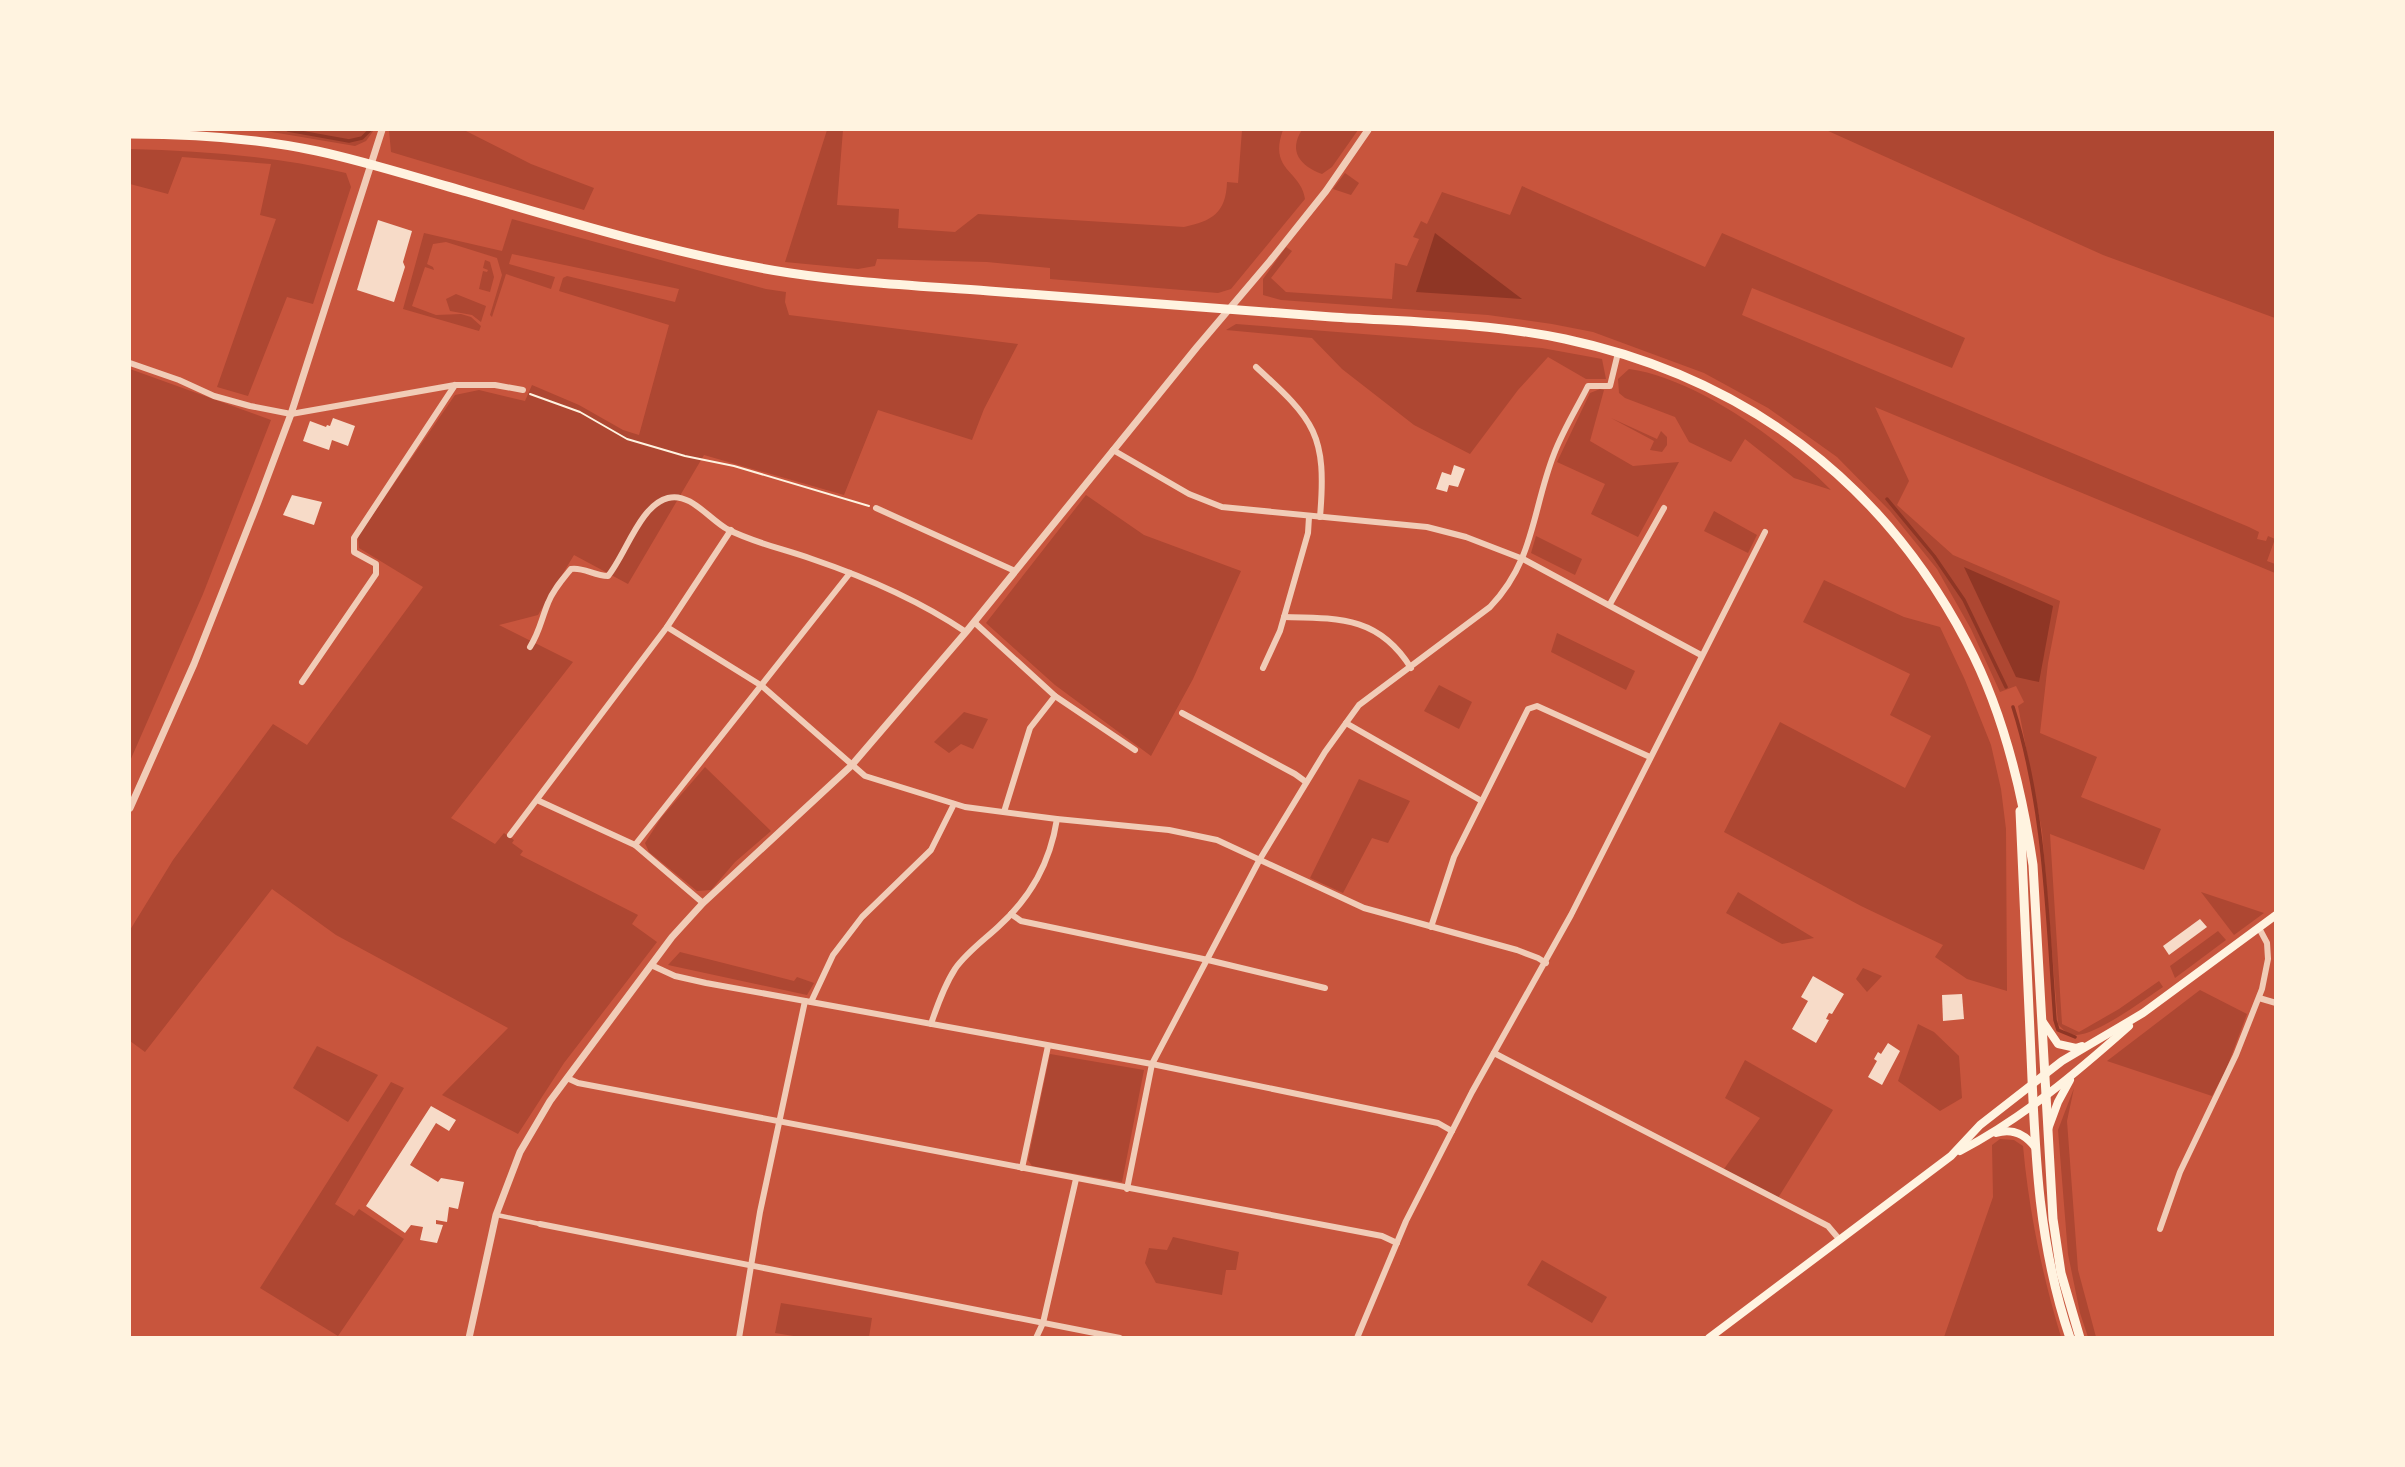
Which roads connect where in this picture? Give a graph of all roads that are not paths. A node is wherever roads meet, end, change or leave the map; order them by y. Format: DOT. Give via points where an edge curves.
graph roads {
  1 [pos="382,130"];
  2 [pos="1368,130"];
  3 [pos="130,134"];
  4 [pos="371,164"];
  5 [pos="1228,310"];
  6 [pos="1618,353"];
  7 [pos="130,363"];
  8 [pos="1256,367"];
  9 [pos="455,385"];
  10 [pos="523,390"];
  11 [pos="290,414"];
  12 [pos="1113,450"];
  13 [pos="1664,508"];
  14 [pos="876,509"];
  15 [pos="1309,516"];
  16 [pos="1320,517"];
  17 [pos="732,530"];
  18 [pos="1765,532"];
  19 [pos="1523,559"];
  20 [pos="1015,571"];
  21 [pos="850,573"];
  22 [pos="1611,604"];
  23 [pos="1284,617"];
  24 [pos="974,622"];
  25 [pos="667,627"];
  26 [pos="966,632"];
  27 [pos="530,647"];
  28 [pos="1701,655"];
  29 [pos="1263,668"];
  30 [pos="1411,668"];
  31 [pos="302,682"];
  32 [pos="762,686"];
  33 [pos="1055,696"];
  34 [pos="1182,713"];
  35 [pos="1346,723"];
  36 [pos="1135,750"];
  37 [pos="1650,757"];
  38 [pos="851,766"];
  39 [pos="1306,782"];
  40 [pos="2019,795"];
  41 [pos="537,800"];
  42 [pos="1480,800"];
  43 [pos="954,804"];
  44 [pos="130,808"];
  45 [pos="1004,812"];
  46 [pos="1057,819"];
  47 [pos="510,835"];
  48 [pos="635,845"];
  49 [pos="1260,859"];
  50 [pos="702,903"];
  51 [pos="1011,914"];
  52 [pos="2276,915"];
  53 [pos="1431,927"];
  54 [pos="2259,928"];
  55 [pos="1208,960"];
  56 [pos="1546,963"];
  57 [pos="651,965"];
  58 [pos="1325,988"];
  59 [pos="2259,998"];
  60 [pos="808,1001"];
  61 [pos="2276,1003"];
  62 [pos="2143,1013"];
  63 [pos="2043,1022"];
  64 [pos="931,1024"];
  65 [pos="2091,1043"];
  66 [pos="1048,1046"];
  67 [pos="1494,1053"];
  68 [pos="1152,1064"];
  69 [pos="2046,1074"];
  70 [pos="2073,1076"];
  71 [pos="567,1078"];
  72 [pos="2032,1085"];
  73 [pos="2047,1096"];
  74 [pos="2032,1106"];
  75 [pos="780,1121"];
  76 [pos="1452,1131"];
  77 [pos="2047,1132"];
  78 [pos="1990,1135"];
  79 [pos="2035,1147"];
  80 [pos="1951,1156"];
  81 [pos="1022,1168"];
  82 [pos="1076,1179"];
  83 [pos="1127,1189"];
  84 [pos="496,1215"];
  85 [pos="540,1224"];
  86 [pos="2160,1229"];
  87 [pos="1839,1239"];
  88 [pos="1397,1243"];
  89 [pos="752,1265"];
  90 [pos="1043,1323"];
  91 [pos="469,1338"];
  92 [pos="739,1338"];
  93 [pos="1037,1338"];
  94 [pos="1121,1338"];
  95 [pos="1357,1338"];
  96 [pos="1709,1338"];
  97 [pos="2070,1338"];
  98 [pos="2080,1338"];
  1 -- 4 [label="street"];
  2 -- 5 [label="street" via="1326,191"];
  3 -- 4 [label="main road" via="246,140"];
  4 -- 5 [label="main road" via="598,230 773,270"];
  4 -- 11 [label="street"];
  5 -- 6 [label="main road" via="1500,329"];
  5 -- 12 [label="street"];
  6 -- 19 [label="street" via="1610,386 1588,386 1554,454"];
  6 -- 40 [label="main road" via="1698,381 1743,404 1786,432 1857,491 1923,570 1967,643 2001,727"];
  7 -- 11 [label="street" via="214,396"];
  8 -- 16 [label="street" via="1292,400 1314,432 1322,464"];
  9 -- 10 [label="street"];
  9 -- 11 [label="street"];
  9 -- 31 [label="street" via="354,538 354,552 376,564 376,574"];
  11 -- 44 [label="street" via="204,640"];
  12 -- 15 [label="street" via="1205,502"];
  12 -- 20 [label="street"];
  13 -- 22 [label="street"];
  14 -- 20 [label="street"];
  15 -- 16 [label="street"];
  15 -- 23 [label="street"];
  16 -- 19 [label="street" via="1447,530"];
  17 -- 21 [label="street"];
  17 -- 25 [label="street"];
  17 -- 27 [label="street" via="689,502 671,496 658,501 647,510 608,576 571,569 548,602"];
  18 -- 28 [label="street"];
  19 -- 22 [label="street"];
  19 -- 30 [label="street" via="1490,607"];
  20 -- 24 [label="street"];
  21 -- 26 [label="street"];
  21 -- 32 [label="street"];
  22 -- 28 [label="street"];
  23 -- 29 [label="street"];
  23 -- 30 [label="street" via="1336,618 1361,624 1392,642"];
  24 -- 26 [label="street"];
  24 -- 33 [label="street"];
  25 -- 32 [label="street"];
  25 -- 41 [label="street"];
  26 -- 38 [label="street"];
  28 -- 37 [label="street"];
  30 -- 35 [label="street" via="1359,705"];
  32 -- 38 [label="street"];
  32 -- 48 [label="street"];
  33 -- 36 [label="street"];
  33 -- 45 [label="street" via="1030,728"];
  34 -- 39 [label="street"];
  35 -- 39 [label="street"];
  35 -- 42 [label="street"];
  37 -- 42 [label="street" via="1537,706 1521,719"];
  37 -- 56 [label="street"];
  38 -- 43 [label="street" via="865,776"];
  38 -- 50 [label="street"];
  39 -- 49 [label="street"];
  40 -- 63 [label="main road" via="2033,865"];
  40 -- 72 [label="main road"];
  41 -- 47 [label="street"];
  41 -- 48 [label="street"];
  42 -- 53 [label="street" via="1454,857"];
  43 -- 45 [label="street"];
  43 -- 60 [label="street" via="931,850 862,917 833,955"];
  45 -- 46 [label="street"];
  46 -- 49 [label="street" via="1183,832 1231,845"];
  46 -- 51 [label="street" via="1045,866"];
  48 -- 50 [label="street"];
  49 -- 53 [label="street" via="1364,908"];
  49 -- 55 [label="street"];
  50 -- 57 [label="street"];
  51 -- 55 [label="street" via="1021,921"];
  51 -- 64 [label="street" via="956,969"];
  52 -- 54 [label="main road"];
  53 -- 56 [label="street" via="1517,950"];
  54 -- 59 [label="street" via="2267,943 2268,959"];
  54 -- 62 [label="main road"];
  55 -- 58 [label="street"];
  55 -- 68 [label="street"];
  56 -- 67 [label="street"];
  57 -- 60 [label="street" via="675,976"];
  57 -- 71 [label="street"];
  59 -- 61 [label="street"];
  59 -- 86 [label="street" via="2180,1172"];
  60 -- 64 [label="street"];
  60 -- 75 [label="street"];
  62 -- 65 [label="main road"];
  62 -- 70 [label="main road"];
  63 -- 65 [label="main road" via="2058,1044 2076,1048"];
  63 -- 69 [label="main road"];
  64 -- 66 [label="street"];
  65 -- 69 [label="main road"];
  66 -- 68 [label="street"];
  66 -- 81 [label="street"];
  67 -- 76 [label="street"];
  67 -- 87 [label="street" via="1828,1226"];
  68 -- 76 [label="street" via="1438,1123"];
  68 -- 83 [label="street"];
  69 -- 72 [label="main road"];
  69 -- 73 [label="main road"];
  70 -- 73 [label="main road"];
  70 -- 77 [label="main road"];
  71 -- 75 [label="street"];
  71 -- 84 [label="street" via="520,1152"];
  72 -- 74 [label="main road"];
  72 -- 80 [label="main road" via="1980,1125"];
  73 -- 74 [label="main road"];
  73 -- 77 [label="main road"];
  74 -- 78 [label="main road"];
  74 -- 79 [label="main road"];
  75 -- 81 [label="street"];
  75 -- 89 [label="street"];
  76 -- 88 [label="street"];
  77 -- 98 [label="main road" via="2055,1237"];
  78 -- 79 [label="main road" via="2020,1133"];
  78 -- 80 [label="main road"];
  79 -- 97 [label="main road" via="2045,1245"];
  80 -- 87 [label="main road"];
  81 -- 82 [label="street"];
  82 -- 83 [label="street"];
  82 -- 90 [label="street"];
  83 -- 88 [label="street" via="1382,1236"];
  84 -- 85 [label="street"];
  84 -- 91 [label="street"];
  85 -- 89 [label="street"];
  87 -- 96 [label="main road"];
  88 -- 95 [label="street"];
  89 -- 90 [label="street"];
  89 -- 92 [label="street"];
  90 -- 93 [label="street"];
  90 -- 94 [label="street"];
}
